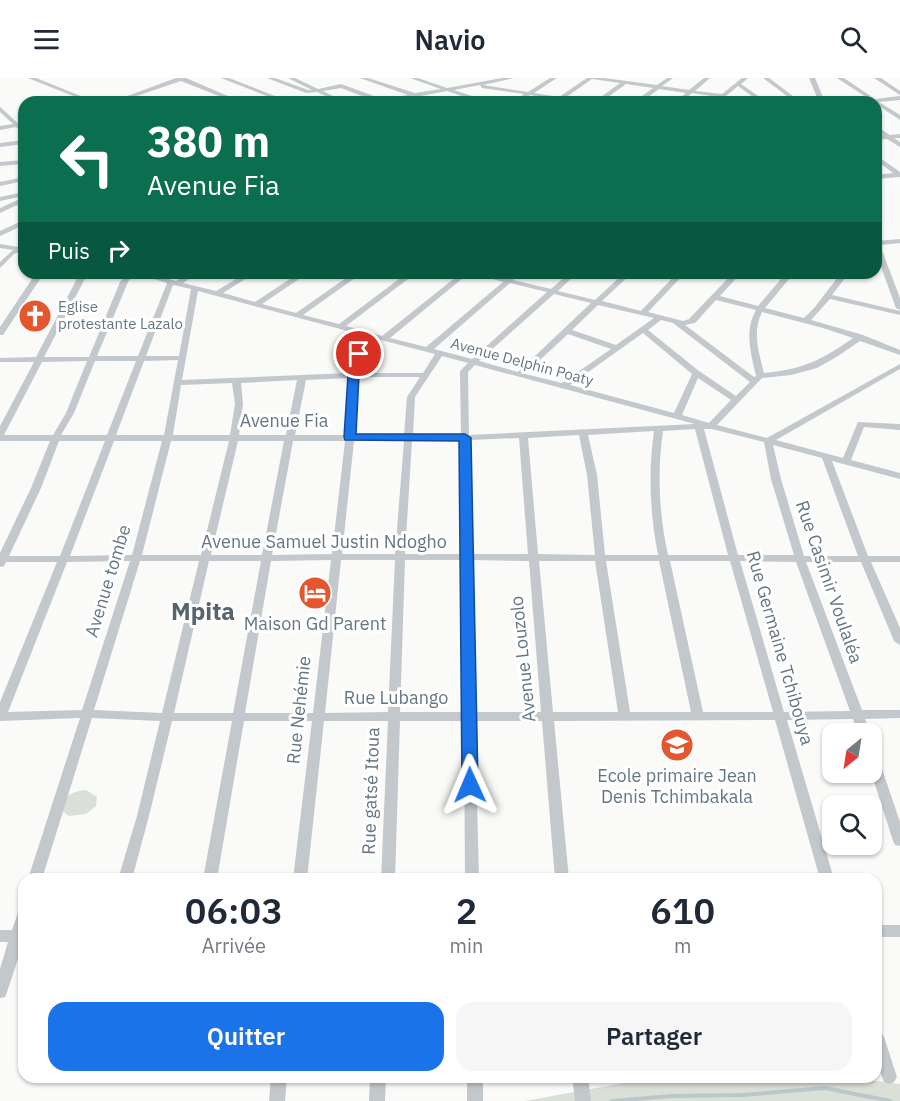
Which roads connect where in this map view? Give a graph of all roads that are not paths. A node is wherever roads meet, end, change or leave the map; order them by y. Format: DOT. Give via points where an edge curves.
graph roads {
  1 [pos="31,78"];
  2 [pos="181,78"];
  3 [pos="224,78"];
  4 [pos="270,78"];
  5 [pos="291,78"];
  6 [pos="363,78"];
  7 [pos="413,78"];
  8 [pos="509,78"];
  9 [pos="554,78"];
  10 [pos="592,78"];
  11 [pos="632,78"];
  12 [pos="670,78"];
  13 [pos="707,78"];
  14 [pos="745,78"];
  15 [pos="766,78"];
  16 [pos="812,78"];
  17 [pos="840,78"];
  18 [pos="877,78"];
  19 [pos="498,79"];
  20 [pos="624,83"];
  21 [pos="474,84"];
  22 [pos="738,84"];
  23 [pos="494,88"];
  24 [pos="657,88"];
  25 [pos="446,90"];
  26 [pos="319,91"];
  27 [pos="691,92"];
  28 [pos="530,93"];
  29 [pos="900,93"];
  30 [pos="78,96"];
  31 [pos="131,96"];
  32 [pos="225,96"];
  33 [pos="272,96"];
  34 [pos="329,96"];
  35 [pos="366,96"];
  36 [pos="414,96"];
  37 [pos="473,96"];
  38 [pos="480,96"];
  39 [pos="525,96"];
  40 [pos="542,96"];
  41 [pos="563,96"];
  42 [pos="606,96"];
  43 [pos="646,96"];
  44 [pos="686,96"];
  45 [pos="722,96"];
  46 [pos="755,96"];
  47 [pos="790,96"];
  48 [pos="820,96"];
  49 [pos="866,96"];
  50 [pos="900,98"];
  51 [pos="882,101"];
  52 [pos="882,106"];
  53 [pos="0,109"];
  54 [pos="900,118"];
  55 [pos="17,126"];
  56 [pos="0,128"];
  57 [pos="882,132"];
  58 [pos="900,136"];
  59 [pos="888,137"];
  60 [pos="882,138"];
  61 [pos="18,143"];
  62 [pos="0,145"];
  63 [pos="900,145"];
  64 [pos="882,161"];
  65 [pos="18,162"];
  66 [pos="0,164"];
  67 [pos="900,174"];
  68 [pos="882,176"];
  69 [pos="18,180"];
  70 [pos="0,184"];
  71 [pos="18,195"];
  72 [pos="0,199"];
  73 [pos="18,202"];
  74 [pos="0,211"];
  75 [pos="18,225"];
  76 [pos="0,234"];
  77 [pos="900,241"];
  78 [pos="882,242"];
  79 [pos="0,246"];
  80 [pos="18,248"];
  81 [pos="18,252"];
  82 [pos="882,258"];
  83 [pos="0,266"];
  84 [pos="36,279"];
  85 [pos="81,279"];
  86 [pos="126,279"];
  87 [pos="162,279"];
  88 [pos="181,279"];
  89 [pos="241,279"];
  90 [pos="295,279"];
  91 [pos="349,279"];
  92 [pos="404,279"];
  93 [pos="457,279"];
  94 [pos="503,279"];
  95 [pos="567,279"];
  96 [pos="622,279"];
  97 [pos="675,279"];
  98 [pos="732,279"];
  99 [pos="785,279"];
  100 [pos="841,279"];
  101 [pos="508,280"];
  102 [pos="174,282"];
  103 [pos="195,288"];
  104 [pos="553,292"];
  105 [pos="217,294"];
  106 [pos="897,294"];
  107 [pos="828,296"];
  108 [pos="716,297"];
  109 [pos="596,303"];
  110 [pos="255,305"];
  111 [pos="760,308"];
  112 [pos="900,308"];
  113 [pos="900,313"];
  114 [pos="642,314"];
  115 [pos="296,316"];
  116 [pos="659,318"];
  117 [pos="806,320"];
  118 [pos="675,322"];
  119 [pos="340,327"];
  120 [pos="642,329"];
  121 [pos="567,331"];
  122 [pos="0,333"];
  123 [pos="379,338"];
  124 [pos="860,338"];
  125 [pos="617,348"];
  126 [pos="427,351"];
  127 [pos="900,353"];
  128 [pos="439,354"];
  129 [pos="181,358"];
  130 [pos="141,359"];
  131 [pos="0,360"];
  132 [pos="38,360"];
  133 [pos="91,360"];
  134 [pos="473,363"];
  135 [pos="900,366"];
  136 [pos="696,373"];
  137 [pos="354,375"];
  138 [pos="424,375"];
  139 [pos="519,375"];
  140 [pos="302,377"];
  141 [pos="757,379"];
  142 [pos="236,380"];
  143 [pos="178,382"];
  144 [pos="561,387"];
  145 [pos="737,399"];
  146 [pos="677,417"];
  147 [pos="705,427"];
  148 [pos="900,427"];
  149 [pos="659,429"];
  150 [pos="582,433"];
  151 [pos="0,436"];
  152 [pos="111,436"];
  153 [pos="168,436"];
  154 [pos="523,436"];
  155 [pos="56,437"];
  156 [pos="234,437"];
  157 [pos="350,437"];
  158 [pos="289,438"];
  159 [pos="409,438"];
  160 [pos="465,438"];
  161 [pos="768,441"];
  162 [pos="826,457"];
  163 [pos="846,462"];
  164 [pos="897,475"];
  165 [pos="900,487"];
  166 [pos="400,557"];
  167 [pos="467,558"];
  168 [pos="533,558"];
  169 [pos="600,558"];
  170 [pos="664,558"];
  171 [pos="734,558"];
  172 [pos="800,558"];
  173 [pos="864,558"];
  174 [pos="64,559"];
  175 [pos="136,559"];
  176 [pos="205,559"];
  177 [pos="268,559"];
  178 [pos="335,559"];
  179 [pos="900,559"];
  180 [pos="1,561"];
  181 [pos="900,641"];
  182 [pos="86,714"];
  183 [pos="857,714"];
  184 [pos="900,714"];
  185 [pos="318,716"];
  186 [pos="393,716"];
  187 [pos="469,716"];
  188 [pos="548,716"];
  189 [pos="625,716"];
  190 [pos="698,716"];
  191 [pos="778,716"];
  192 [pos="0,717"];
  193 [pos="165,717"];
  194 [pos="240,717"];
  195 [pos="860,723"];
  196 [pos="881,783"];
  197 [pos="900,841"];
  198 [pos="37,873"];
  199 [pos="127,873"];
  200 [pos="211,873"];
  201 [pos="301,873"];
  202 [pos="388,873"];
  203 [pos="472,873"];
  204 [pos="561,873"];
  205 [pos="825,873"];
  206 [pos="882,931"];
  207 [pos="900,931"];
  208 [pos="0,936"];
  209 [pos="18,936"];
  210 [pos="18,944"];
  211 [pos="0,992"];
  212 [pos="882,1055"];
  213 [pos="889,1077"];
  214 [pos="278,1083"];
  215 [pos="378,1083"];
  216 [pos="475,1083"];
  217 [pos="581,1083"];
  218 [pos="277,1101"];
  219 [pos="377,1101"];
  220 [pos="475,1101"];
  221 [pos="583,1101"];
  1 -- 30 [label="street"];
  2 -- 31 [label="street"];
  2 -- 32 [label="street"];
  3 -- 33 [label="street"];
  4 -- 26 [label="street" via="304,91"];
  5 -- 26 [label="street"];
  6 -- 36 [label="street"];
  7 -- 25 [label="street"];
  8 -- 19 [label="street"];
  8 -- 23 [label="street"];
  9 -- 28 [label="street"];
  10 -- 20 [label="street"];
  10 -- 41 [label="street"];
  11 -- 20 [label="street"];
  12 -- 24 [label="street"];
  13 -- 27 [label="street"];
  14 -- 22 [label="street"];
  15 -- 47 [label="street"];
  16 -- 48 [label="street"];
  17 -- 49 [label="street"];
  18 -- 29 [label="street"];
  19 -- 21 [label="street"];
  20 -- 24 [label="street"];
  20 -- 42 [label="street"];
  21 -- 23 [label="street"];
  21 -- 25 [label="street" via="455,85"];
  22 -- 45 [label="street"];
  22 -- 46 [label="street"];
  23 -- 28 [label="street"];
  23 -- 38 [label="street"];
  24 -- 27 [label="street"];
  24 -- 43 [label="street"];
  25 -- 36 [label="street"];
  25 -- 37 [label="street"];
  26 -- 34 [label="street"];
  26 -- 35 [label="street" via="341,86"];
  27 -- 44 [label="street"];
  27 -- 45 [label="street"];
  28 -- 39 [label="street"];
  28 -- 40 [label="street"];
  50 -- 51 [label="street"];
  52 -- 54 [label="street"];
  53 -- 55 [label="street"];
  55 -- 56 [label="street"];
  57 -- 59 [label="street"];
  58 -- 59 [label="street"];
  59 -- 60 [label="street"];
  59 -- 63 [label="street"];
  61 -- 62 [label="street"];
  64 -- 67 [label="street"];
  65 -- 66 [label="street"];
  67 -- 68 [label="street"];
  69 -- 70 [label="street"];
  71 -- 72 [label="street"];
  73 -- 74 [label="street"];
  75 -- 76 [label="street"];
  77 -- 78 [label="street"];
  79 -- 80 [label="street"];
  81 -- 83 [label="street"];
  82 -- 106 [label="street"];
  84 -- 122 [label="street"];
  85 -- 132 [label="street"];
  86 -- 133 [label="street"];
  87 -- 102 [label="street, Avenue Delphin Poaty"];
  88 -- 102 [label="street"];
  89 -- 105 [label="street"];
  90 -- 110 [label="street"];
  91 -- 115 [label="street"];
  92 -- 119 [label="street"];
  93 -- 123 [label="street, Rue Nehémie"];
  94 -- 101 [label="street"];
  95 -- 104 [label="street"];
  96 -- 109 [label="street"];
  97 -- 114 [label="street"];
  98 -- 108 [label="street"];
  99 -- 111 [label="street"];
  100 -- 107 [label="street"];
  101 -- 104 [label="street"];
  101 -- 126 [label="street"];
  102 -- 103 [label="street, Avenue Delphin Poaty"];
  102 -- 130 [label="street"];
  103 -- 105 [label="street, Avenue Delphin Poaty"];
  103 -- 129 [label="street, Avenue tombe"];
  104 -- 109 [label="street"];
  104 -- 134 [label="street"];
  105 -- 110 [label="street, Avenue Delphin Poaty"];
  106 -- 112 [label="street"];
  107 -- 113 [label="street"];
  107 -- 117 [label="street"];
  108 -- 111 [label="street"];
  108 -- 118 [label="street" via="692,321"];
  109 -- 114 [label="street"];
  109 -- 121 [label="street"];
  110 -- 115 [label="street, Avenue Delphin Poaty"];
  111 -- 117 [label="street"];
  111 -- 141 [label="street" via="751,335"];
  114 -- 116 [label="street"];
  115 -- 119 [label="street, Avenue Delphin Poaty"];
  116 -- 118 [label="street"];
  116 -- 120 [label="street"];
  117 -- 124 [label="street"];
  118 -- 141 [label="street"];
  119 -- 123 [label="street, Avenue Delphin Poaty"];
  120 -- 125 [label="street"];
  120 -- 136 [label="street"];
  121 -- 125 [label="street"];
  121 -- 139 [label="street"];
  123 -- 126 [label="street, Avenue Delphin Poaty"];
  123 -- 137 [label="street, Rue Nehémie" via="359,354"];
  124 -- 127 [label="street"];
  124 -- 141 [label="street" via="810,369"];
  125 -- 144 [label="street"];
  126 -- 128 [label="street, Avenue Delphin Poaty"];
  128 -- 134 [label="street, Avenue Delphin Poaty"];
  128 -- 138 [label="street, Rue gatsé Itoua"];
  129 -- 130 [label="street"];
  129 -- 143 [label="street, Avenue tombe"];
  130 -- 133 [label="street"];
  130 -- 152 [label="street"];
  131 -- 132 [label="street"];
  132 -- 133 [label="street"];
  132 -- 151 [label="street"];
  133 -- 155 [label="street"];
  134 -- 139 [label="street, Avenue Delphin Poaty"];
  134 -- 160 [label="street" via="464,371"];
  135 -- 161 [label="street"];
  136 -- 145 [label="street"];
  136 -- 146 [label="street"];
  137 -- 138 [label="street"];
  137 -- 140 [label="street"];
  137 -- 157 [label="street, Rue Nehémie"];
  138 -- 159 [label="street, Rue gatsé Itoua" via="411,397"];
  139 -- 144 [label="street, Avenue Delphin Poaty"];
  140 -- 142 [label="street"];
  140 -- 158 [label="street"];
  141 -- 145 [label="street"];
  142 -- 143 [label="street"];
  142 -- 156 [label="street" via="239,404"];
  143 -- 153 [label="street, Avenue tombe"];
  144 -- 146 [label="street, Avenue Delphin Poaty"];
  145 -- 147 [label="street"];
  146 -- 147 [label="street, Avenue Delphin Poaty"];
  147 -- 149 [label="street, Avenue Fia"];
  147 -- 161 [label="street, Avenue Delphin Poaty"];
  147 -- 171 [label="street, Rue Germaine Tchibouya"];
  148 -- 163 [label="street" via="861,424"];
  149 -- 150 [label="street, Avenue Fia"];
  149 -- 170 [label="street" via="653,484"];
  150 -- 154 [label="street, Avenue Fia"];
  150 -- 169 [label="street" via="592,475"];
  151 -- 155 [label="street, Avenue Fia"];
  152 -- 153 [label="street, Avenue Fia"];
  152 -- 155 [label="street, Avenue Fia"];
  152 -- 174 [label="street"];
  153 -- 156 [label="street, Avenue Fia"];
  153 -- 175 [label="street, Avenue tombe"];
  154 -- 160 [label="street, Avenue Fia"];
  154 -- 168 [label="street, Avenue Louzolo"];
  155 -- 180 [label="street"];
  156 -- 158 [label="street, Avenue Fia"];
  156 -- 176 [label="street"];
  157 -- 158 [label="street, Avenue Fia"];
  157 -- 159 [label="street, Avenue Fia"];
  157 -- 178 [label="street, Rue Nehémie"];
  158 -- 177 [label="street"];
  159 -- 160 [label="street, Avenue Fia"];
  159 -- 166 [label="street, Rue gatsé Itoua"];
  160 -- 167 [label="street"];
  161 -- 162 [label="street, Avenue Delphin Poaty"];
  161 -- 172 [label="street, Rue Casimir Voulaléa" via="774,476"];
  162 -- 163 [label="street, Avenue Delphin Poaty"];
  162 -- 173 [label="street"];
  163 -- 164 [label="street, Avenue Delphin Poaty"];
  164 -- 165 [label="street"];
  166 -- 167 [label="street, Avenue Samuel Justin Ndogho"];
  166 -- 178 [label="street, Avenue Samuel Justin Ndogho"];
  166 -- 186 [label="street, Rue gatsé Itoua"];
  167 -- 168 [label="street, Avenue Samuel Justin Ndogho"];
  167 -- 187 [label="street"];
  168 -- 169 [label="street, Avenue Samuel Justin Ndogho"];
  168 -- 188 [label="street, Avenue Louzolo"];
  169 -- 170 [label="street, Avenue Samuel Justin Ndogho"];
  169 -- 189 [label="street"];
  170 -- 171 [label="street, Avenue Samuel Justin Ndogho"];
  170 -- 190 [label="street"];
  171 -- 172 [label="street, Avenue Samuel Justin Ndogho"];
  171 -- 191 [label="street, Rue Germaine Tchibouya"];
  172 -- 173 [label="street, Avenue Samuel Justin Ndogho"];
  172 -- 183 [label="street, Rue Casimir Voulaléa"];
  173 -- 179 [label="street, Avenue Samuel Justin Ndogho"];
  173 -- 181 [label="street"];
  174 -- 175 [label="street, Avenue Samuel Justin Ndogho"];
  174 -- 180 [label="street, Avenue Samuel Justin Ndogho"];
  174 -- 192 [label="street"];
  175 -- 176 [label="street, Avenue Samuel Justin Ndogho"];
  175 -- 182 [label="street, Avenue tombe"];
  176 -- 177 [label="street, Avenue Samuel Justin Ndogho"];
  176 -- 193 [label="street"];
  177 -- 178 [label="street, Avenue Samuel Justin Ndogho"];
  177 -- 194 [label="street"];
  178 -- 185 [label="street, Rue Nehémie"];
  182 -- 192 [label="street, Rue Lubango"];
  182 -- 193 [label="street, Rue Lubango"];
  182 -- 198 [label="street, Avenue tombe"];
  183 -- 184 [label="street, Rue Lubango"];
  183 -- 191 [label="street, Rue Lubango"];
  183 -- 195 [label="street, Rue Casimir Voulaléa"];
  185 -- 186 [label="street, Rue Lubango"];
  185 -- 194 [label="street, Rue Lubango"];
  185 -- 201 [label="street, Rue Nehémie"];
  186 -- 187 [label="street, Rue Lubango"];
  186 -- 202 [label="street, Rue gatsé Itoua"];
  187 -- 188 [label="street, Rue Lubango"];
  187 -- 203 [label="street"];
  188 -- 189 [label="street, Rue Lubango"];
  188 -- 204 [label="street, Avenue Louzolo"];
  189 -- 190 [label="street, Rue Lubango"];
  190 -- 191 [label="street, Rue Lubango"];
  191 -- 205 [label="street, Rue Germaine Tchibouya"];
  193 -- 194 [label="street, Rue Lubango"];
  193 -- 199 [label="street"];
  194 -- 200 [label="street"];
  196 -- 197 [label="street"];
  206 -- 207 [label="street"];
  208 -- 209 [label="street"];
  210 -- 211 [label="street"];
  212 -- 213 [label="street"];
  214 -- 218 [label="street"];
  215 -- 219 [label="street"];
  216 -- 220 [label="street"];
  217 -- 221 [label="street"];
}
